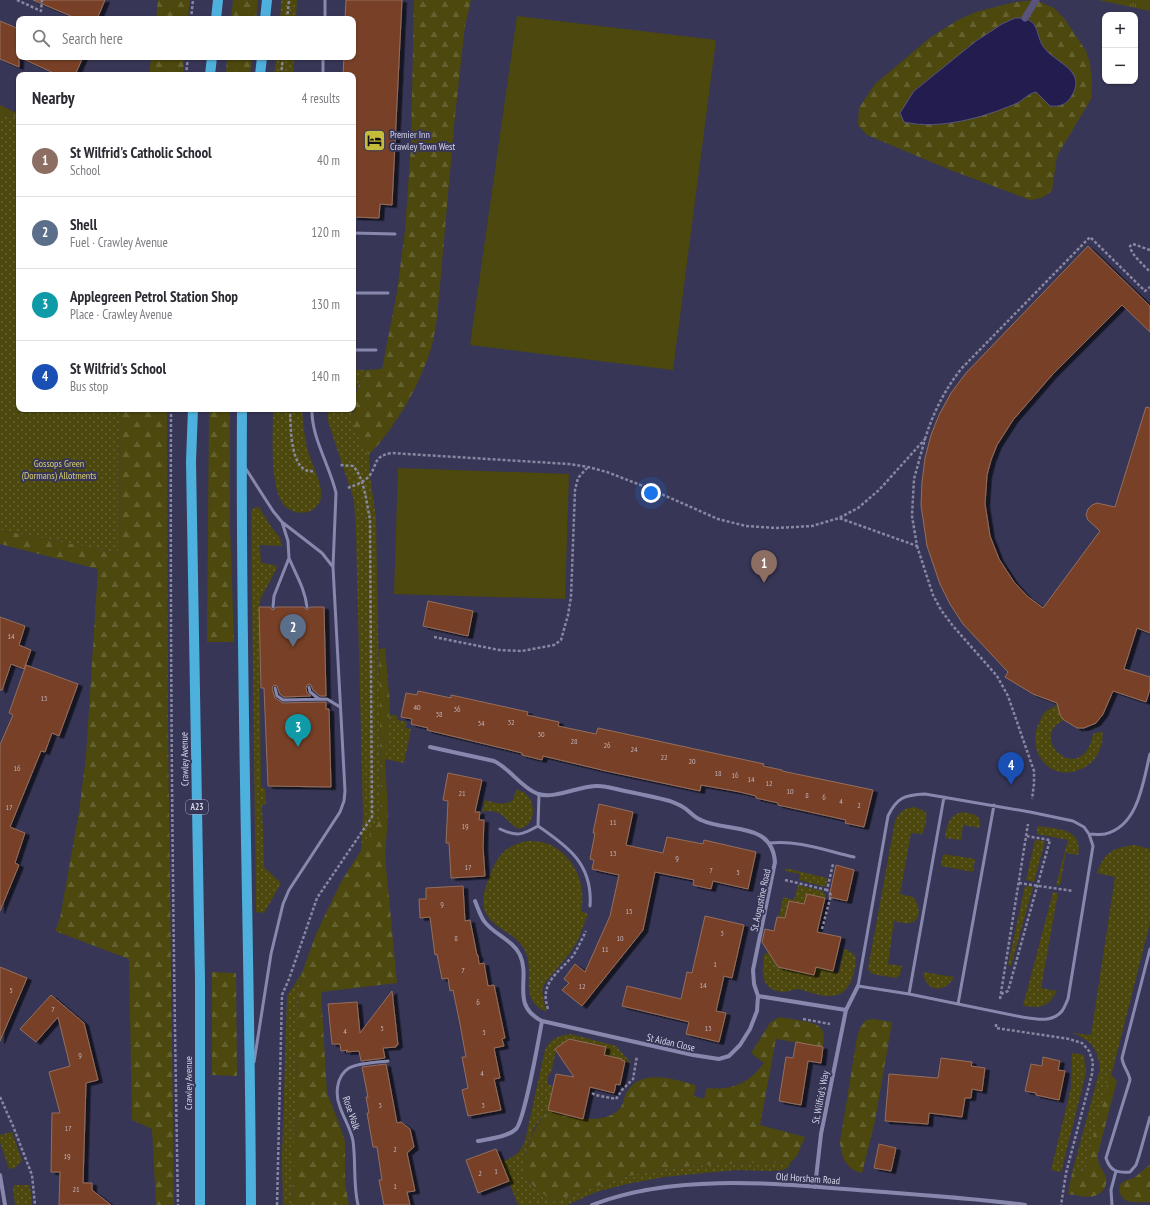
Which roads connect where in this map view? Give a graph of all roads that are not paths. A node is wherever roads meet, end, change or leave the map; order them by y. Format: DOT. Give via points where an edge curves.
graph roads {
  1 [pos="218,0"];
  2 [pos="267,0"];
  3 [pos="325,0"];
  4 [pos="216,16"];
  5 [pos="265,16"];
  6 [pos="325,16"];
  7 [pos="212,60"];
  8 [pos="262,60"];
  9 [pos="323,60"];
  10 [pos="210,72"];
  11 [pos="260,72"];
  12 [pos="323,72"];
  13 [pos="356,233"];
  14 [pos="395,234"];
  15 [pos="356,293"];
  16 [pos="388,293"];
  17 [pos="356,350"];
  18 [pos="376,350"];
  19 [pos="193,412"];
  20 [pos="242,412"];
  21 [pos="312,412"];
  22 [pos="241,462"];
  23 [pos="282,522"];
  24 [pos="290,558"];
  25 [pos="333,567"];
  26 [pos="272,606"];
  27 [pos="307,607"];
  28 [pos="309,687"];
  29 [pos="275,688"];
  30 [pos="319,699"];
  31 [pos="340,706"];
  32 [pos="430,747"];
  33 [pos="1150,754"];
  34 [pos="539,794"];
  35 [pos="944,797"];
  36 [pos="994,805"];
  37 [pos="538,826"];
  38 [pos="500,829"];
  39 [pos="1089,834"];
  40 [pos="770,843"];
  41 [pos="854,857"];
  42 [pos="475,901"];
  43 [pos="590,906"];
  44 [pos="1150,950"];
  45 [pos="858,986"];
  46 [pos="909,994"];
  47 [pos="758,996"];
  48 [pos="958,1004"];
  49 [pos="846,1010"];
  50 [pos="542,1021"];
  51 [pos="388,1061"];
  52 [pos="250,1088"];
  53 [pos="1150,1117"];
  54 [pos="478,1141"];
  55 [pos="1116,1172"];
  56 [pos="0,1175"];
  57 [pos="815,1186"];
  58 [pos="994,1203"];
  59 [pos="5,1205"];
  60 [pos="200,1205"];
  61 [pos="250,1205"];
  62 [pos="358,1205"];
  63 [pos="592,1205"];
  64 [pos="1025,1205"];
  65 [pos="1112,1205"];
  1 -- 4 [label="main road"];
  2 -- 5 [label="main road"];
  3 -- 6 [label="lane"];
  7 -- 10 [label="main road"];
  8 -- 11 [label="main road"];
  9 -- 12 [label="lane"];
  13 -- 14 [label="lane"];
  15 -- 16 [label="lane"];
  17 -- 18 [label="lane"];
  19 -- 60 [label="main road, Crawley Avenue / A23" via="191,461 200,980"];
  20 -- 22 [label="main road"];
  21 -- 25 [label="lane" via="311,421 336,493"];
  22 -- 23 [label="lane"];
  22 -- 52 [label="main road"];
  23 -- 24 [label="lane"];
  23 -- 25 [label="lane" via="317,549"];
  24 -- 26 [label="lane"];
  24 -- 27 [label="lane" via="294,572 303,587"];
  25 -- 31 [label="lane"];
  28 -- 30 [label="lane" via="310,692"];
  29 -- 30 [label="lane" via="277,696 284,700"];
  30 -- 31 [label="lane" via="327,699"];
  31 -- 52 [label="lane" via="344,801 340,812 292,885 283,904 271,954"];
  32 -- 34 [label="street" via="494,761 503,765 529,790"];
  33 -- 39 [label="lane" via="1136,804 1130,816 1119,827 1105,834"];
  34 -- 37 [label="lane"];
  34 -- 40 [label="street" via="552,795 580,788 607,787 679,804 702,821 750,832 762,836"];
  35 -- 36 [label="lane"];
  35 -- 45 [label="lane" via="925,794 900,799 888,816"];
  35 -- 46 [label="lane"];
  36 -- 39 [label="lane" via="1073,821 1084,827"];
  36 -- 48 [label="lane"];
  37 -- 38 [label="lane" via="518,835"];
  37 -- 43 [label="lane" via="565,845 578,858 589,883"];
  39 -- 48 [label="lane" via="1092,846 1085,893 1068,999 1062,1012 1052,1018 1039,1020"];
  40 -- 41 [label="lane" via="794,843"];
  40 -- 47 [label="street, St. Augustine Road" via="775,852 776,862 753,970"];
  42 -- 50 [label="street, St Aidan Close" via="484,922 520,955 525,1006"];
  44 -- 55 [label="lane" via="1122,1058 1130,1080 1106,1158 1108,1165"];
  45 -- 46 [label="lane"];
  45 -- 49 [label="street, St. Wilfrid's Way"];
  46 -- 48 [label="lane"];
  47 -- 49 [label="street"];
  47 -- 50 [label="street, St Aidan Close" via="757,1011 750,1029 729,1056 719,1059"];
  49 -- 57 [label="street, St. Wilfrid's Way" via="821,1134"];
  50 -- 54 [label="street" via="524,1110 517,1129 510,1134"];
  51 -- 62 [label="lane, Rose Walk" via="348,1068 338,1087 340,1108 353,1140 355,1194"];
  52 -- 61 [label="main road"];
  53 -- 55 [label="lane" via="1136,1165 1130,1172"];
  55 -- 65 [label="lane" via="1111,1190"];
  56 -- 59 [label="street"];
  57 -- 58 [label="street, Old Horsham Road"];
  57 -- 63 [label="street, Old Horsham Road" via="696,1184 608,1198"];
  58 -- 64 [label="street, Old Horsham Road"];
}
